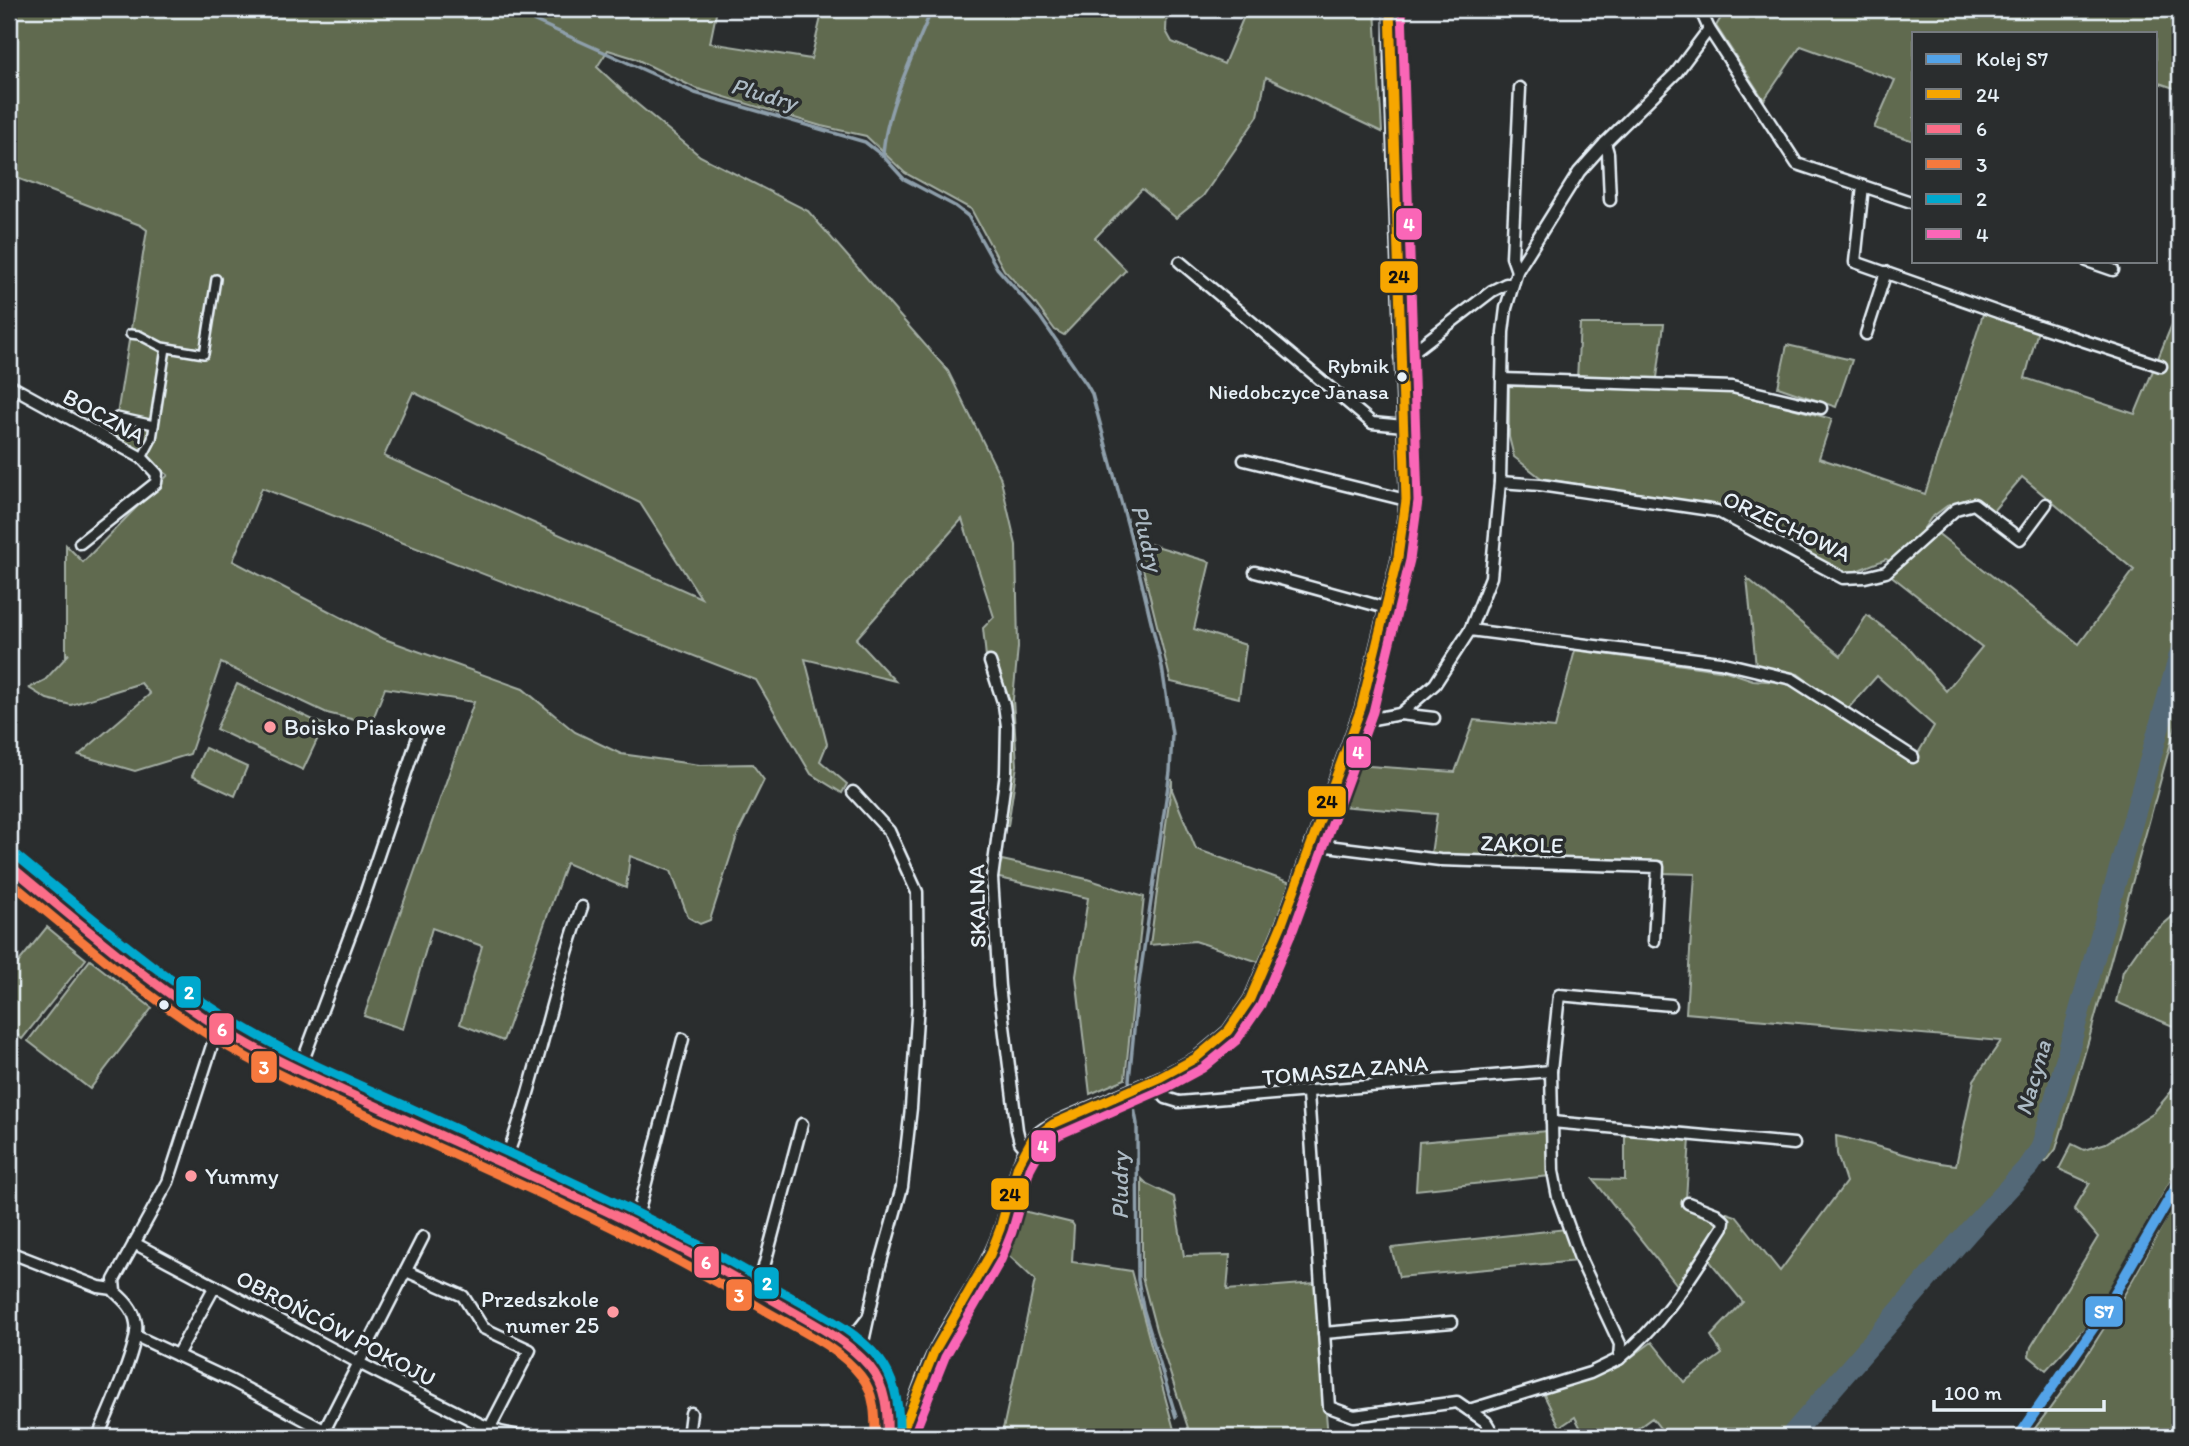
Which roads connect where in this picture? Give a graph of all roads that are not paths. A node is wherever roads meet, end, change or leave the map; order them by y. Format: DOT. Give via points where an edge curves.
graph roads {
  1 [pos="1390,9"];
  2 [pos="1700,9"];
  3 [pos="1709,29"];
  4 [pos="1520,88"];
  5 [pos="1605,143"];
  6 [pos="1863,186"];
  7 [pos="1610,200"];
  8 [pos="1912,202"];
  9 [pos="1180,262"];
  10 [pos="2093,262"];
  11 [pos="2113,270"];
  12 [pos="1517,271"];
  13 [pos="1886,272"];
  14 [pos="216,279"];
  15 [pos="1512,284"];
  16 [pos="130,334"];
  17 [pos="1866,334"];
  18 [pos="166,348"];
  19 [pos="1400,357"];
  20 [pos="2161,366"];
  21 [pos="1502,379"];
  22 [pos="9,385"];
  23 [pos="1821,408"];
  24 [pos="117,417"];
  25 [pos="155,425"];
  26 [pos="1404,426"];
  27 [pos="142,458"];
  28 [pos="1244,460"];
  29 [pos="1500,482"];
  30 [pos="1406,500"];
  31 [pos="2046,504"];
  32 [pos="80,543"];
  33 [pos="1255,572"];
  34 [pos="1386,608"];
  35 [pos="1470,630"];
  36 [pos="990,662"];
  37 [pos="1400,714"];
  38 [pos="1434,718"];
  39 [pos="1356,722"];
  40 [pos="419,734"];
  41 [pos="1913,757"];
  42 [pos="853,792"];
  43 [pos="1311,844"];
  44 [pos="9,865"];
  45 [pos="582,907"];
  46 [pos="1654,941"];
  47 [pos="1671,1005"];
  48 [pos="218,1027"];
  49 [pos="683,1039"];
  50 [pos="299,1071"];
  51 [pos="1551,1071"];
  52 [pos="1146,1083"];
  53 [pos="1308,1093"];
  54 [pos="1552,1122"];
  55 [pos="802,1124"];
  56 [pos="1794,1144"];
  57 [pos="1026,1149"];
  58 [pos="504,1164"];
  59 [pos="1688,1203"];
  60 [pos="633,1223"];
  61 [pos="423,1237"];
  62 [pos="134,1243"];
  63 [pos="9,1252"];
  64 [pos="407,1271"];
  65 [pos="215,1286"];
  66 [pos="113,1289"];
  67 [pos="755,1289"];
  68 [pos="867,1319"];
  69 [pos="1452,1322"];
  70 [pos="1324,1333"];
  71 [pos="136,1336"];
  72 [pos="845,1346"];
  73 [pos="177,1354"];
  74 [pos="858,1355"];
  75 [pos="1619,1359"];
  76 [pos="359,1363"];
  77 [pos="1469,1410"];
  78 [pos="691,1413"];
  79 [pos="2180,1430"];
  80 [pos="488,1433"];
  81 [pos="323,1434"];
  82 [pos="98,1437"];
  83 [pos="337,1437"];
  84 [pos="524,1437"];
  85 [pos="688,1437"];
  86 [pos="887,1437"];
  87 [pos="900,1437"];
  88 [pos="1495,1437"];
  89 [pos="2176,1437"];
  1 -- 19 [label="street"];
  2 -- 3 [label="street"];
  3 -- 5 [label="street" via="1676,73"];
  3 -- 6 [label="street" via="1797,164"];
  4 -- 12 [label="street" via="1513,257"];
  5 -- 7 [label="street"];
  5 -- 12 [label="street" via="1578,172"];
  6 -- 8 [label="street"];
  6 -- 13 [label="street" via="1855,262"];
  9 -- 26 [label="street" via="1372,423"];
  10 -- 11 [label="street"];
  12 -- 15 [label="street"];
  13 -- 17 [label="street"];
  13 -- 20 [label="street"];
  14 -- 18 [label="street" via="204,354"];
  15 -- 19 [label="street" via="1492,291"];
  15 -- 21 [label="street" via="1504,319"];
  16 -- 18 [label="street"];
  18 -- 25 [label="street"];
  19 -- 26 [label="street"];
  21 -- 23 [label="street" via="1732,387"];
  21 -- 29 [label="street"];
  22 -- 27 [label="street, BOCZNA"];
  24 -- 25 [label="street"];
  25 -- 27 [label="street"];
  26 -- 30 [label="street"];
  27 -- 32 [label="street, BOCZNA" via="157,474 156,483"];
  28 -- 30 [label="street"];
  29 -- 31 [label="street, ORZECHOWA" via="1717,511 1843,578 1886,572 1956,509 1974,504 2020,539"];
  29 -- 35 [label="street" via="1491,577"];
  30 -- 34 [label="street"];
  33 -- 34 [label="street"];
  34 -- 39 [label="street"];
  35 -- 37 [label="street" via="1434,684"];
  35 -- 41 [label="street" via="1720,662 1792,680"];
  36 -- 57 [label="street, SKALNA" via="1004,705 1007,746 992,878 995,932 1017,1130"];
  37 -- 38 [label="street"];
  37 -- 39 [label="street"];
  39 -- 43 [label="street"];
  40 -- 50 [label="street"];
  42 -- 68 [label="street" via="889,831 917,892 919,1003 910,1121 902,1187"];
  43 -- 46 [label="street, ZAKOLE" via="1440,860 1658,867"];
  43 -- 52 [label="street" via="1264,971 1242,1013 1205,1051"];
  44 -- 48 [label="street" via="140,971"];
  45 -- 58 [label="street"];
  47 -- 51 [label="street" via="1559,995"];
  48 -- 50 [label="street"];
  48 -- 62 [label="street" via="177,1159"];
  49 -- 60 [label="street"];
  50 -- 58 [label="street"];
  51 -- 53 [label="street, TOMASZA ZANA"];
  51 -- 54 [label="street"];
  52 -- 53 [label="street, TOMASZA ZANA" via="1179,1102"];
  52 -- 57 [label="street" via="1051,1125"];
  53 -- 70 [label="street"];
  54 -- 56 [label="street"];
  54 -- 75 [label="street" via="1558,1197 1619,1344"];
  55 -- 67 [label="street"];
  57 -- 87 [label="street" via="994,1246 933,1352"];
  58 -- 60 [label="street"];
  59 -- 75 [label="street" via="1716,1214 1724,1221 1723,1227 1670,1308 1643,1340"];
  60 -- 67 [label="street"];
  61 -- 64 [label="street"];
  62 -- 65 [label="street, OBROŃCÓW POKOJU"];
  62 -- 66 [label="street"];
  63 -- 66 [label="street"];
  64 -- 76 [label="street"];
  64 -- 80 [label="street" via="463,1296 483,1328 530,1350"];
  65 -- 73 [label="street"];
  65 -- 76 [label="street, OBROŃCÓW POKOJU"];
  66 -- 71 [label="street" via="131,1309"];
  67 -- 72 [label="street"];
  68 -- 72 [label="street"];
  68 -- 74 [label="street"];
  69 -- 70 [label="street"];
  70 -- 77 [label="street" via="1329,1407 1354,1416 1457,1402"];
  71 -- 73 [label="street"];
  71 -- 82 [label="street"];
  72 -- 74 [label="street"];
  73 -- 81 [label="street"];
  74 -- 86 [label="street" via="872,1368 882,1388"];
  75 -- 77 [label="street" via="1590,1373"];
  76 -- 80 [label="street, OBROŃCÓW POKOJU"];
  76 -- 81 [label="street"];
  77 -- 88 [label="street" via="1486,1422"];
  78 -- 85 [label="street"];
  79 -- 89 [label="street"];
  80 -- 84 [label="street, OBROŃCÓW POKOJU"];
  81 -- 83 [label="street"];
}
